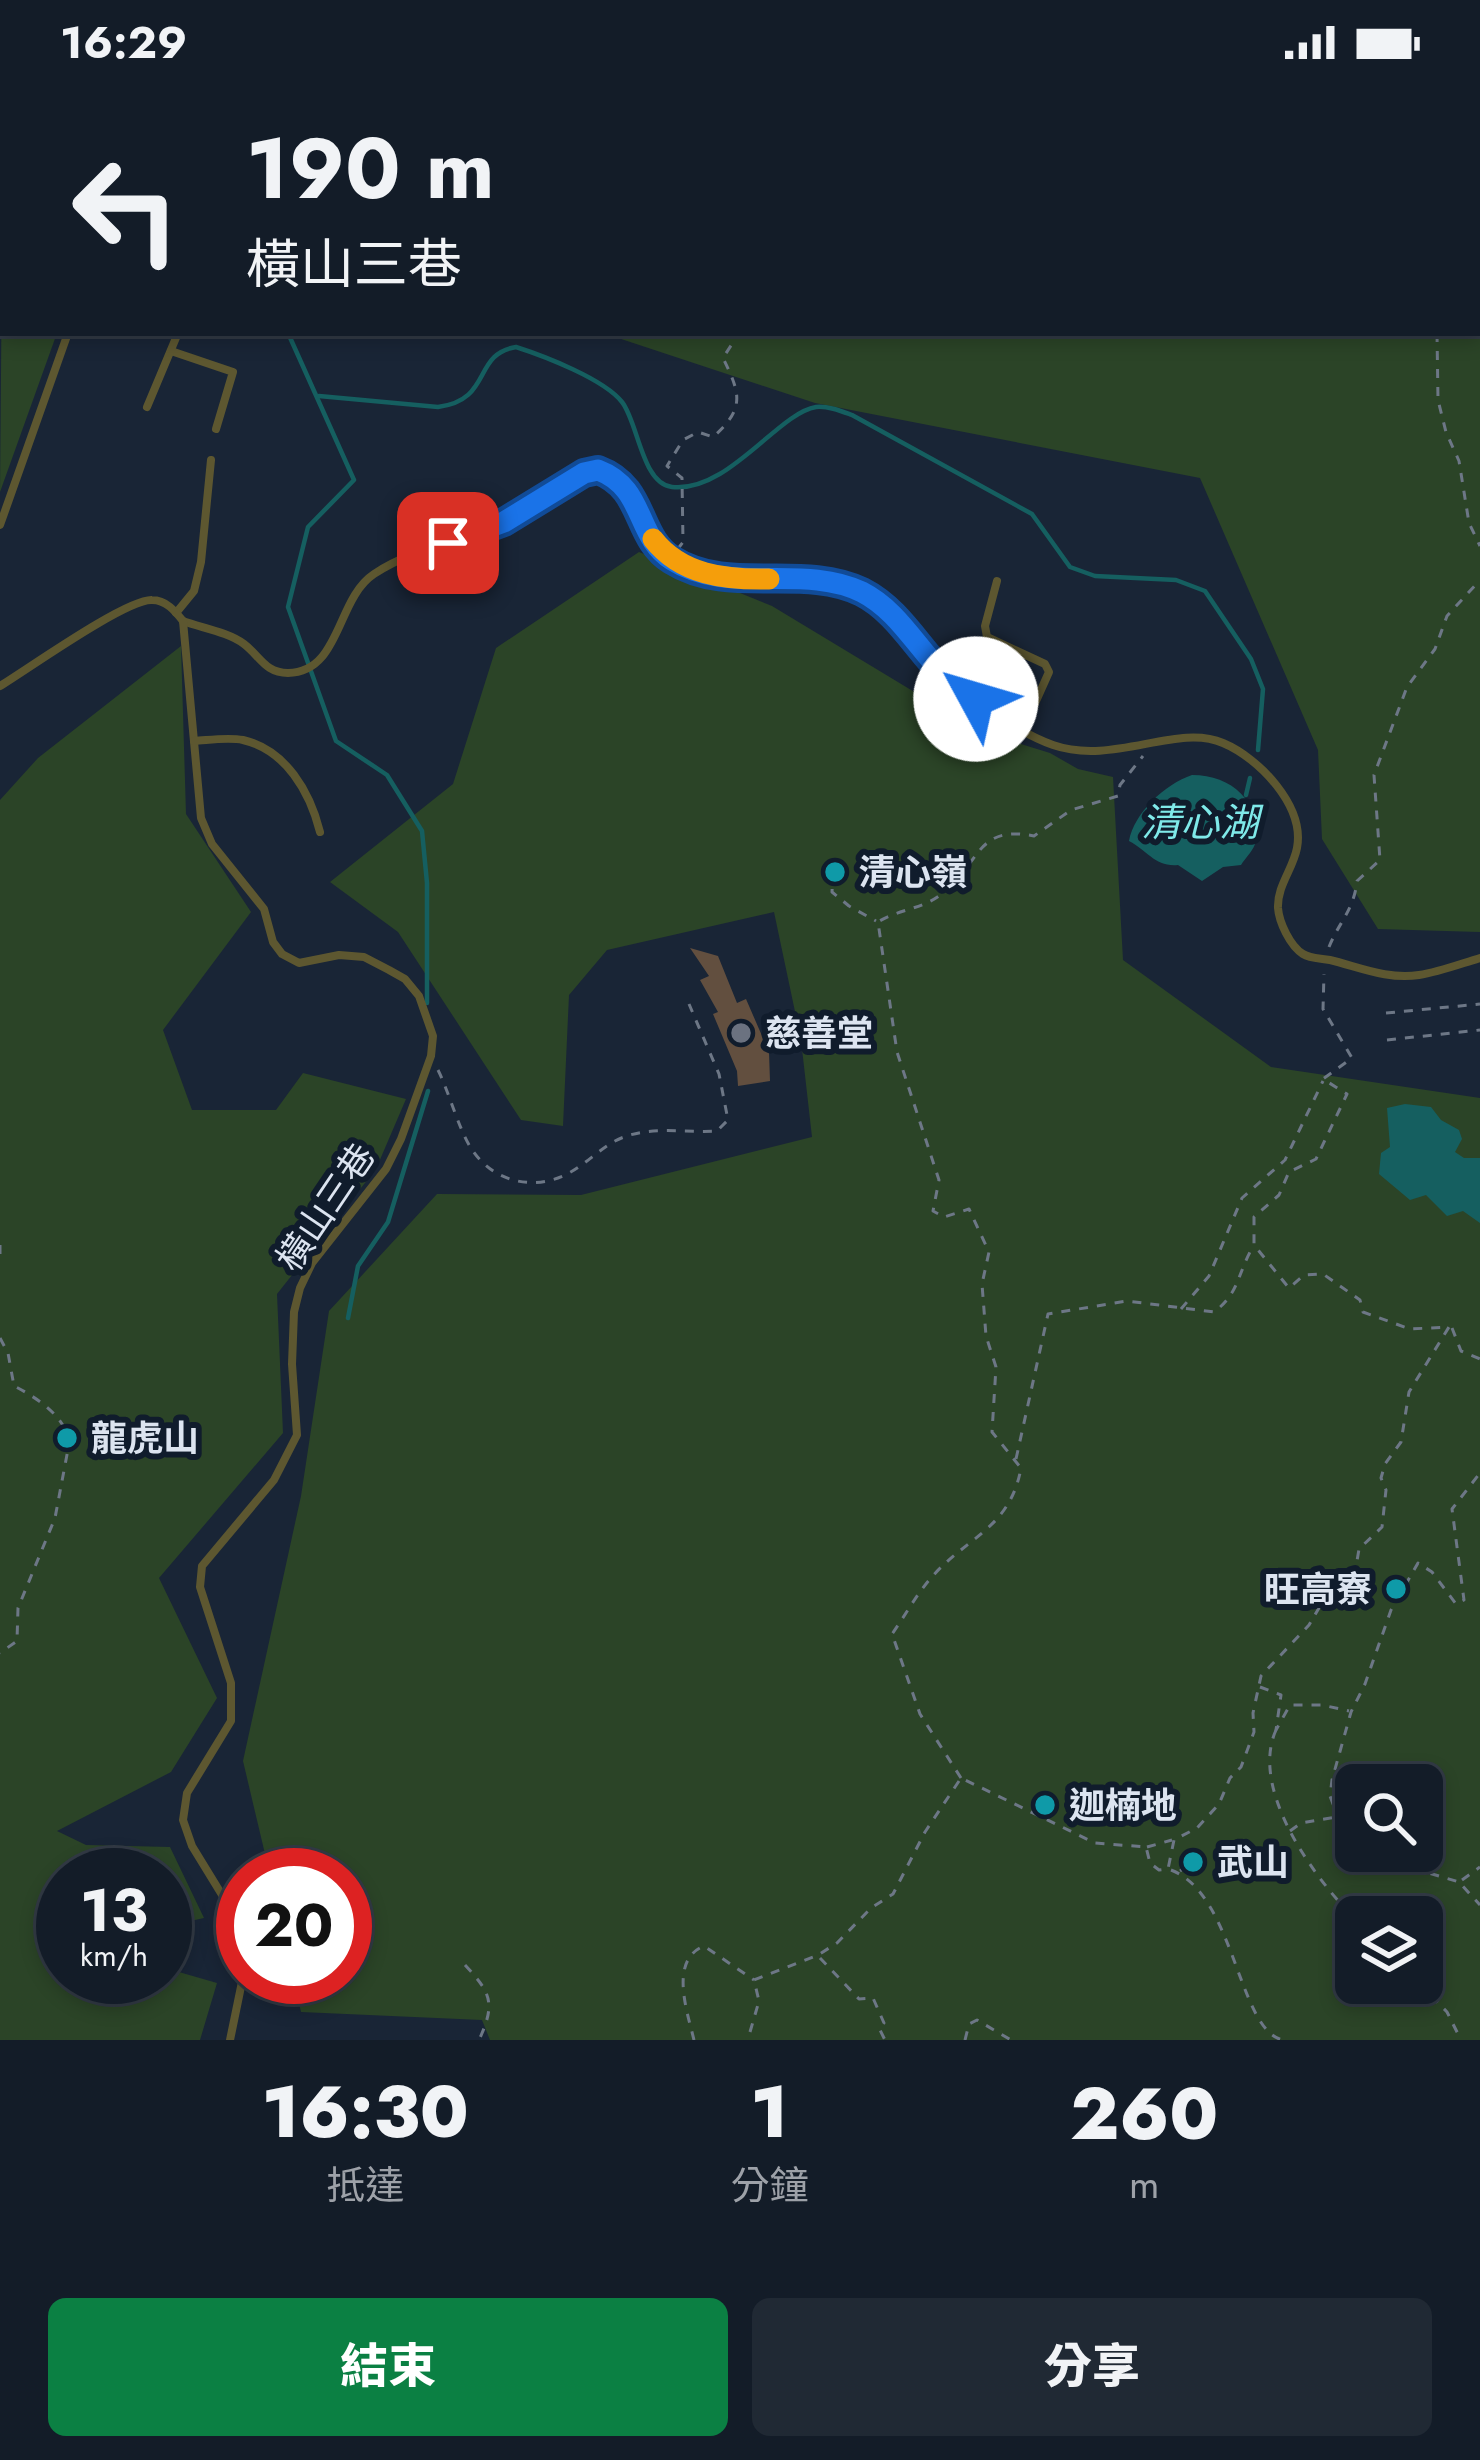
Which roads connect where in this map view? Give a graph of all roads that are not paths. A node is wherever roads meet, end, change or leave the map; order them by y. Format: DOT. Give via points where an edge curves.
graph roads {
  1 [pos="67,336"];
  2 [pos="177,336"];
  3 [pos="171,351"];
  4 [pos="147,406"];
  5 [pos="216,429"];
  6 [pos="211,460"];
  7 [pos="0,525"];
  8 [pos="998,580"];
  9 [pos="176,613"];
  10 [pos="183,621"];
  11 [pos="0,686"];
  12 [pos="1023,730"];
  13 [pos="194,741"];
  14 [pos="320,832"];
  15 [pos="1480,958"];
  16 [pos="216,1885"];
  17 [pos="237,2004"];
  18 [pos="230,2040"];
  1 -- 7 [label="lane"];
  2 -- 3 [label="lane"];
  3 -- 4 [label="lane"];
  3 -- 5 [label="lane" via="233,372"];
  6 -- 9 [label="lane" via="201,562 194,591"];
  8 -- 12 [label="lane" via="987,637 1049,672"];
  9 -- 10 [label="lane"];
  9 -- 11 [label="lane" via="147,599"];
  10 -- 12 [label="lane" via="240,640 268,669 306,670 320,663 352,596 375,573 504,522 598,470 626,485 669,559 708,574 836,582 866,594 935,670"];
  10 -- 13 [label="lane"];
  12 -- 15 [label="lane" via="1081,752 1189,736 1222,742 1274,782 1298,824 1278,913 1305,956 1389,976"];
  13 -- 14 [label="lane" via="240,739 264,748 304,784"];
  13 -- 16 [label="lane, 橫山三巷" via="200,818 264,909 281,954 299,963 364,957 405,979 433,1036 386,1169 300,1288 292,1364 297,1435 274,1480 202,1566 200,1587 231,1683 231,1721 187,1793 183,1820"];
  17 -- 18 [label="lane, 橫山三巷"];
}
